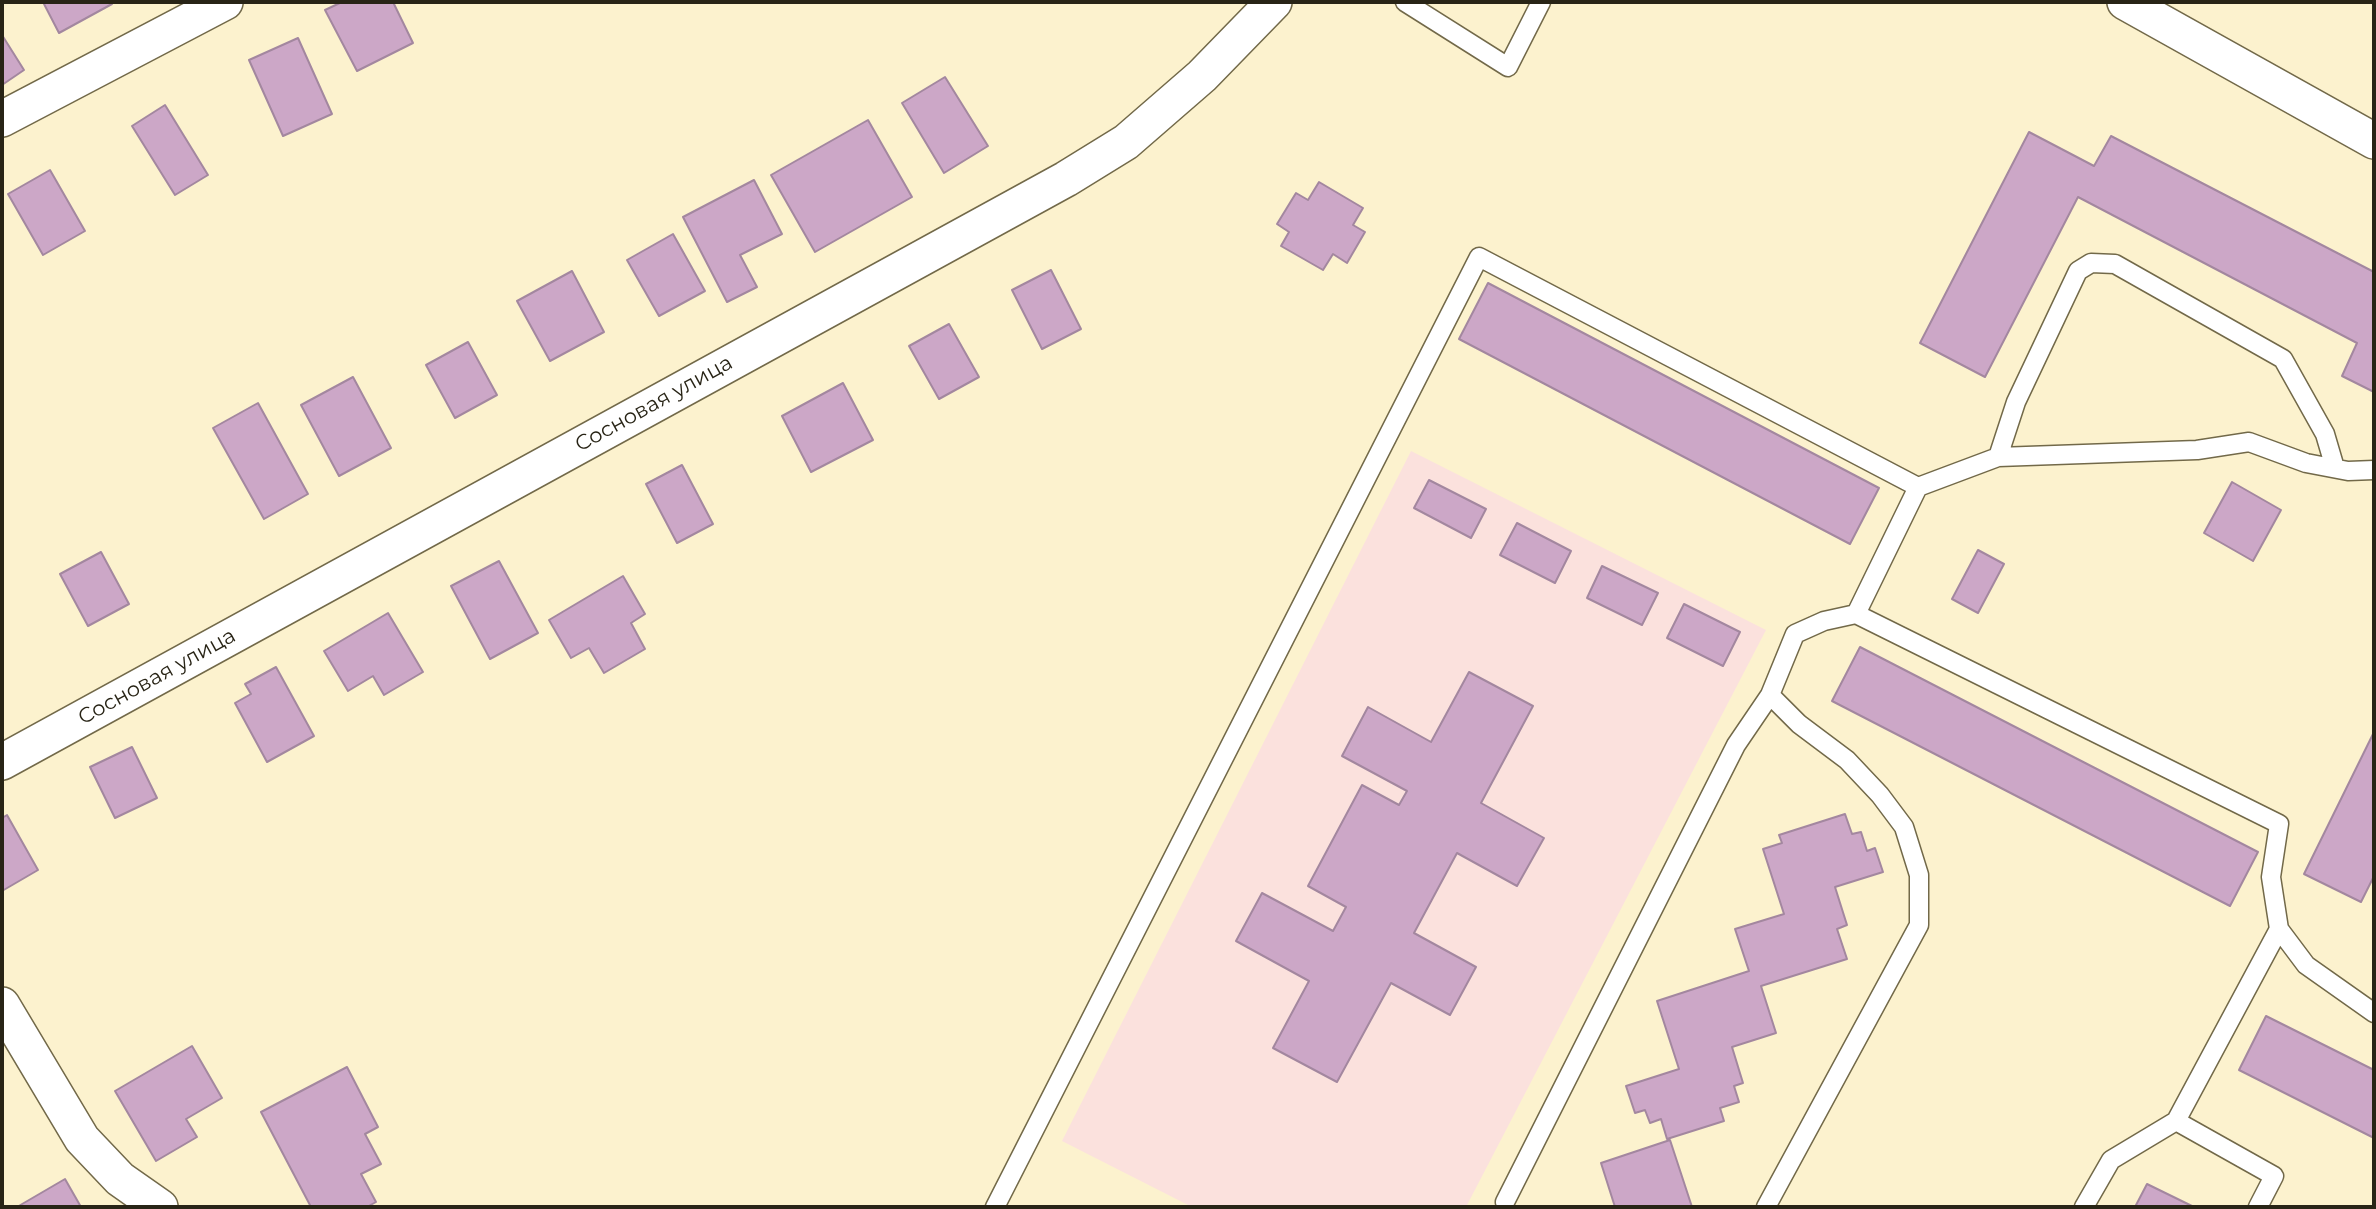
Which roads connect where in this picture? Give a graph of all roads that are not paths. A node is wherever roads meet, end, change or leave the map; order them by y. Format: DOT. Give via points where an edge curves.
graph roads {
  1 [pos="225,2"];
  2 [pos="1274,2"];
  3 [pos="1405,2"];
  4 [pos="1541,2"];
  5 [pos="2124,2"];
  6 [pos="2,119"];
  7 [pos="2374,141"];
  8 [pos="1998,457"];
  9 [pos="2335,468"];
  10 [pos="2374,470"];
  11 [pos="1918,487"];
  12 [pos="1856,614"];
  13 [pos="1770,695"];
  14 [pos="2,762"];
  15 [pos="2279,929"];
  16 [pos="2,1005"];
  17 [pos="2373,1009"];
  18 [pos="2176,1121"];
  19 [pos="1505,1202"];
  20 [pos="160,1207"];
  21 [pos="995,1207"];
  22 [pos="1766,1207"];
  23 [pos="2084,1207"];
  24 [pos="2258,1207"];
  1 -- 6 [label="street"];
  2 -- 14 [label="street, Сосновая улица" via="1202,76 1126,142 1066,179"];
  3 -- 4 [label="lane" via="1508,67"];
  5 -- 7 [label="street"];
  8 -- 9 [label="lane" via="2197,450 2249,442 2306,463"];
  8 -- 9 [label="lane" via="2015,402 2078,271 2091,263 2103,263 2115,264 2283,359 2325,434"];
  8 -- 11 [label="lane"];
  9 -- 10 [label="lane"];
  11 -- 12 [label="lane"];
  11 -- 21 [label="lane" via="1479,257"];
  12 -- 13 [label="lane" via="1795,634"];
  12 -- 15 [label="lane" via="2279,824 2271,877"];
  13 -- 19 [label="lane" via="1736,746"];
  13 -- 22 [label="lane" via="1847,760 1904,827 1919,875 1919,925"];
  15 -- 17 [label="lane" via="2306,965"];
  15 -- 18 [label="lane"];
  16 -- 20 [label="street" via="82,1139 120,1179"];
  18 -- 23 [label="lane" via="2111,1160"];
  18 -- 24 [label="lane" via="2274,1176"];
}
